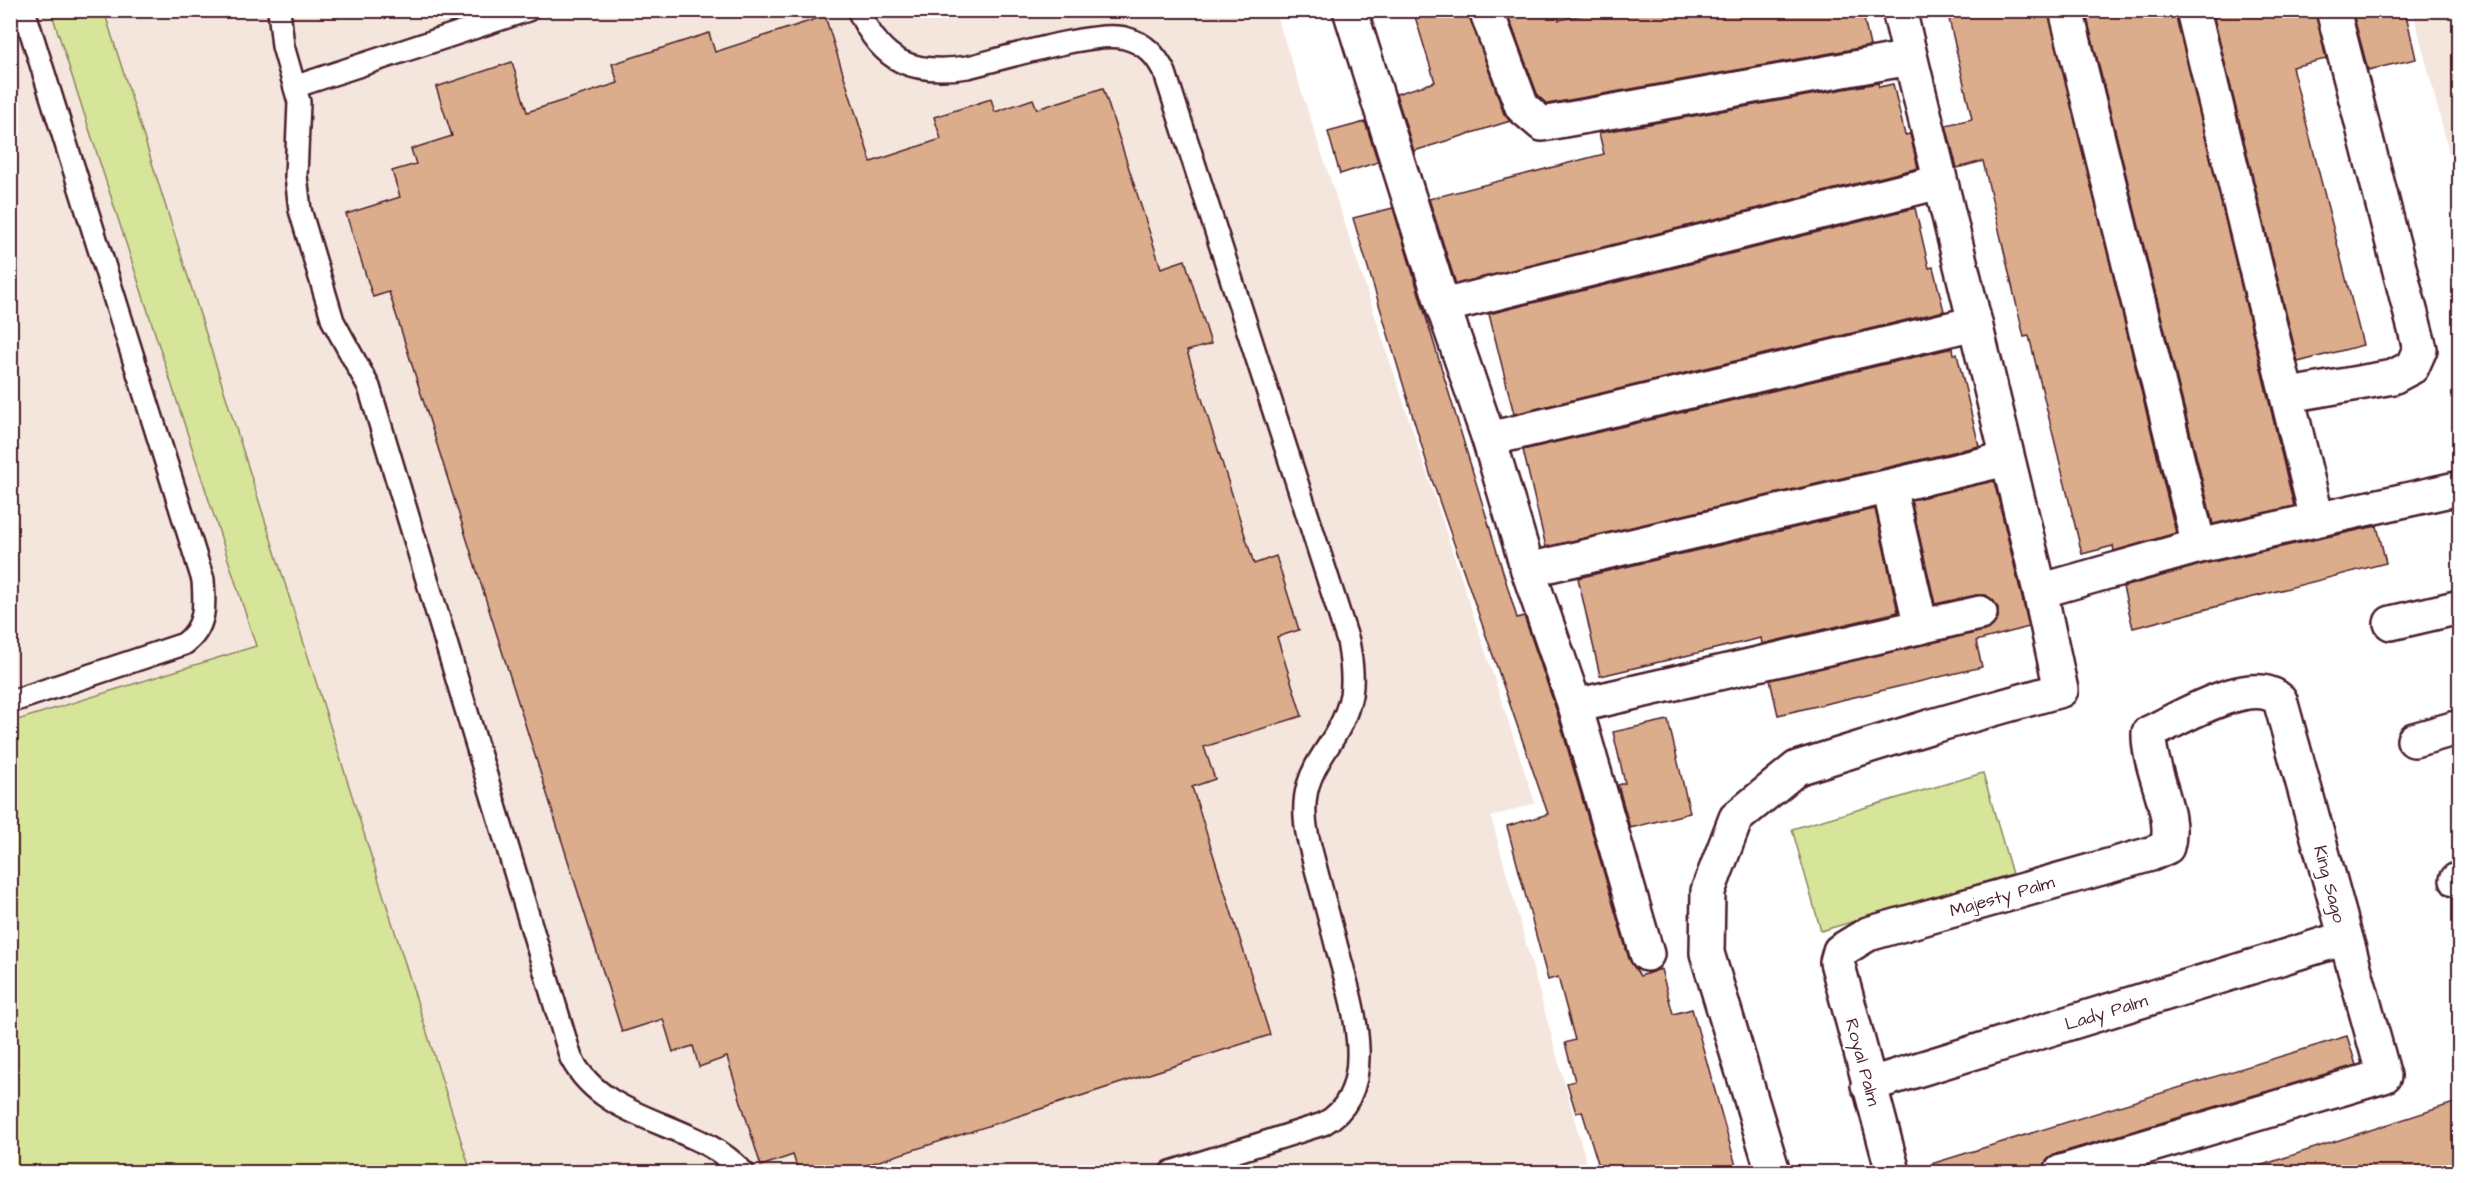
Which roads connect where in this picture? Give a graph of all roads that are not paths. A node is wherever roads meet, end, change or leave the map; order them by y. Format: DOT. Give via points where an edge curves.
graph roads {
  1 [pos="24,10"];
  2 [pos="279,10"];
  3 [pos="528,10"];
  4 [pos="858,10"];
  5 [pos="1350,10"];
  6 [pos="1486,10"];
  7 [pos="1899,10"];
  8 [pos="2066,10"];
  9 [pos="2193,10"];
  10 [pos="2333,10"];
  11 [pos="1910,58"];
  12 [pos="297,86"];
  13 [pos="1940,182"];
  14 [pos="1443,306"];
  15 [pos="1975,323"];
  16 [pos="2289,395"];
  17 [pos="1490,439"];
  18 [pos="2007,459"];
  19 [pos="1889,487"];
  20 [pos="2460,488"];
  21 [pos="2317,519"];
  22 [pos="2199,546"];
  23 [pos="1528,570"];
  24 [pos="2040,591"];
  25 [pos="2460,607"];
  26 [pos="1980,613"];
  27 [pos="2391,623"];
  28 [pos="1921,627"];
  29 [pos="2273,693"];
  30 [pos="10,702"];
  31 [pos="1575,706"];
  32 [pos="2460,727"];
  33 [pos="2415,740"];
  34 [pos="2345,938"];
  35 [pos="1840,951"];
  36 [pos="1647,954"];
  37 [pos="1868,1085"];
  38 [pos="2127,1163"];
  39 [pos="743,1173"];
  40 [pos="1171,1173"];
  41 [pos="1773,1173"];
  42 [pos="1893,1173"];
  43 [pos="2061,1173"];
  1 -- 30 [label="lane" via="203,580 204,599 200,628 184,644"];
  2 -- 12 [label="lane" via="283,46"];
  3 -- 12 [label="lane"];
  4 -- 40 [label="lane" via="886,54 915,67 968,67 1109,36 1138,42 1150,49 1165,73 1348,641 1352,674 1348,706 1315,764 1305,798 1308,837 1354,1013 1357,1054 1352,1091 1335,1117 1323,1124"];
  5 -- 14 [label="street"];
  6 -- 11 [label="street" via="1522,107 1542,124"];
  7 -- 11 [label="street"];
  8 -- 22 [label="street"];
  9 -- 16 [label="street"];
  10 -- 16 [label="street" via="2420,349 2412,367 2393,377"];
  11 -- 13 [label="street"];
  12 -- 39 [label="lane" via="296,184 303,221 333,321 369,387 571,1058 578,1072 602,1095 721,1152"];
  13 -- 14 [label="street"];
  13 -- 15 [label="street"];
  14 -- 17 [label="street"];
  15 -- 17 [label="street"];
  15 -- 18 [label="street"];
  16 -- 21 [label="street"];
  17 -- 23 [label="street"];
  18 -- 19 [label="street"];
  18 -- 24 [label="street"];
  19 -- 23 [label="street"];
  19 -- 28 [label="street"];
  20 -- 21 [label="street"];
  21 -- 22 [label="street"];
  22 -- 24 [label="street"];
  23 -- 31 [label="street"];
  24 -- 41 [label="street" via="2061,690 1797,768 1736,818 1708,891 1707,953"];
  25 -- 27 [label="street"];
  26 -- 28 [label="street"];
  28 -- 31 [label="street"];
  29 -- 34 [label="street, King Sago" via="2280,700"];
  29 -- 35 [label="street, Majesty Palm" via="2259,690 2231,695 2149,733 2148,751 2171,832 2167,847 1868,934"];
  31 -- 36 [label="street"];
  32 -- 33 [label="street"];
  34 -- 37 [label="street, Lady Palm"];
  34 -- 38 [label="street, King Sago" via="2384,1076"];
  35 -- 37 [label="street, Royal Palm" via="1837,962"];
  37 -- 42 [label="street, Royal Palm"];
  38 -- 43 [label="street"];
}
